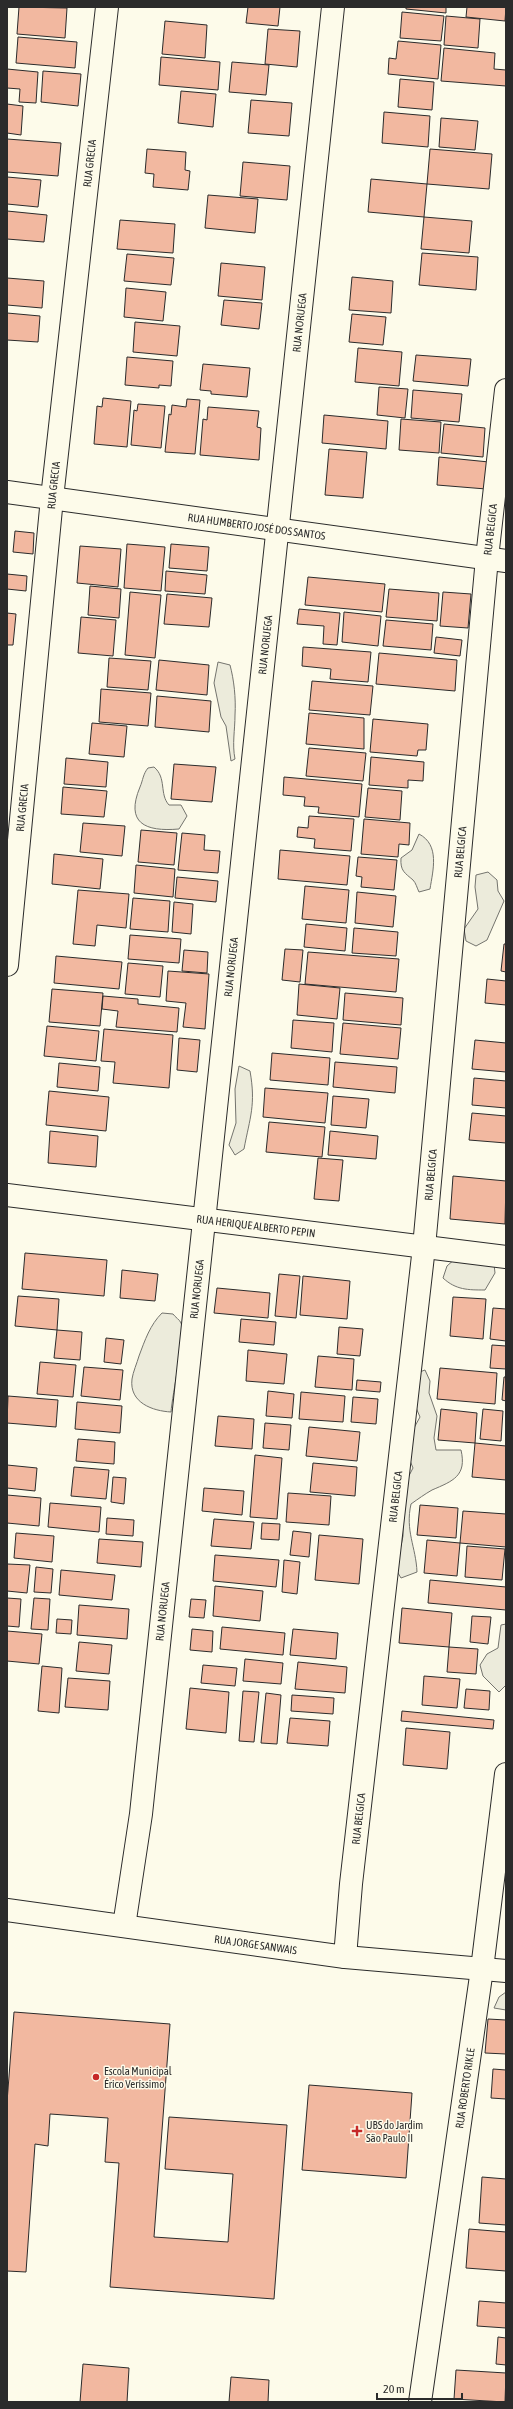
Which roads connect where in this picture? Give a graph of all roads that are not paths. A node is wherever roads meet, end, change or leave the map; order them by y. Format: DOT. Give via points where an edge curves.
graph roads {
  1 [pos="107,7"];
  2 [pos="333,7"];
  3 [pos="506,390"];
  4 [pos="7,492"];
  5 [pos="52,498"];
  6 [pos="276,528"];
  7 [pos="497,559"];
  8 [pos="7,965"];
  9 [pos="7,1195"];
  10 [pos="206,1219"];
  11 [pos="424,1247"];
  12 [pos="506,1256"];
  13 [pos="506,1774"];
  14 [pos="7,1910"];
  15 [pos="124,1926"];
  16 [pos="346,1957"];
  17 [pos="482,1969"];
  18 [pos="506,1971"];
  19 [pos="420,2402"];
  1 -- 5 [label="street, RUA GRECIA"];
  2 -- 6 [label="street, RUA NORUEGA"];
  3 -- 7 [label="street, RUA BELGICA"];
  4 -- 5 [label="street, RUA HUMBERTO JOSÉ DOS SANTOS"];
  5 -- 6 [label="street, RUA HUMBERTO JOSÉ DOS SANTOS"];
  5 -- 8 [label="street, RUA GRECIA"];
  6 -- 7 [label="street, RUA HUMBERTO JOSÉ DOS SANTOS"];
  6 -- 10 [label="street, RUA NORUEGA"];
  7 -- 11 [label="street, RUA BELGICA"];
  9 -- 10 [label="street, RUA HERIQUE ALBERTO PEPIN"];
  10 -- 11 [label="street, RUA HERIQUE ALBERTO PEPIN"];
  10 -- 15 [label="street, RUA NORUEGA" via="141,1814"];
  11 -- 12 [label="street, RUA HERIQUE ALBERTO PEPIN"];
  11 -- 16 [label="street, RUA BELGICA" via="351,1884"];
  13 -- 17 [label="street, RUA ROBERTO RIKLE"];
  14 -- 15 [label="street, RUA JORGE SANWAIS"];
  15 -- 16 [label="street, RUA JORGE SANWAIS"];
  16 -- 17 [label="street, RUA JORGE SANWAIS"];
  17 -- 18 [label="street, RUA JORGE SANWAIS"];
  17 -- 19 [label="street, RUA ROBERTO RIKLE"];
}
